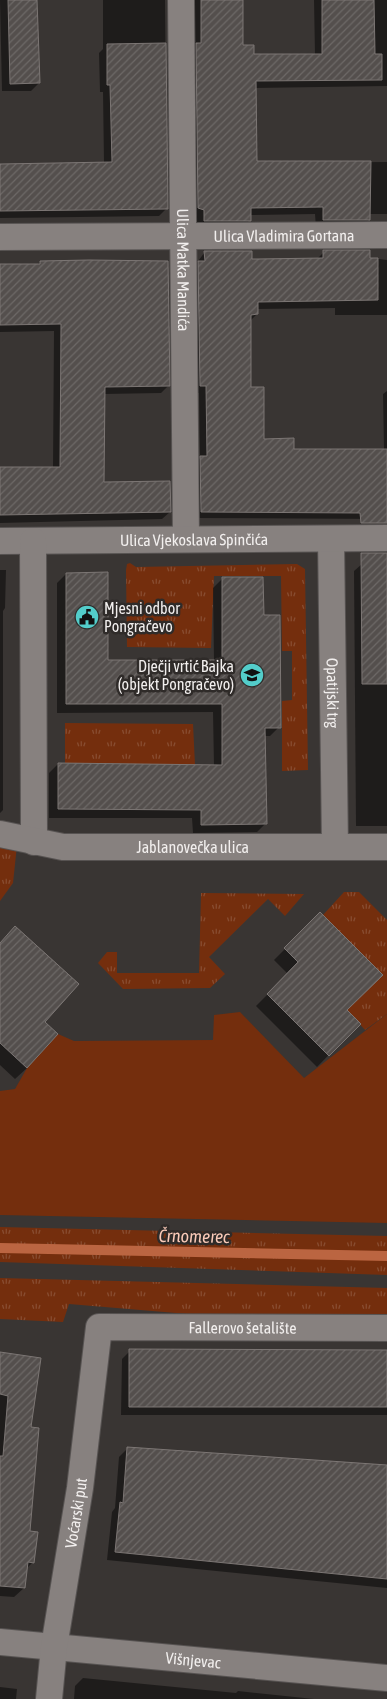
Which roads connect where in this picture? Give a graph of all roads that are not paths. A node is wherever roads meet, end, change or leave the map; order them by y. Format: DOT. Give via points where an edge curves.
graph roads {
  1 [pos="181,0"];
  2 [pos="387,234"];
  3 [pos="182,235"];
  4 [pos="0,237"];
  5 [pos="387,538"];
  6 [pos="186,539"];
  7 [pos="331,539"];
  8 [pos="0,541"];
  9 [pos="33,541"];
  10 [pos="0,834"];
  11 [pos="34,842"];
  12 [pos="335,847"];
  13 [pos="387,847"];
  14 [pos="98,1327"];
  15 [pos="387,1328"];
  16 [pos="0,1642"];
  17 [pos="54,1647"];
  18 [pos="387,1678"];
  19 [pos="49,1699"];
  1 -- 3 [label="street, Ulica Matka Mandića"];
  2 -- 3 [label="street, Ulica Vladimira Gortana"];
  3 -- 4 [label="street, Ulica Vladimira Gortana"];
  3 -- 6 [label="street, Ulica Matka Mandića"];
  5 -- 7 [label="street, Ulica Vjekoslava Spinčića"];
  6 -- 7 [label="street, Ulica Vjekoslava Spinčića"];
  6 -- 9 [label="street, Ulica Vjekoslava Spinčića"];
  7 -- 12 [label="street, Opatijski trg"];
  8 -- 9 [label="street, Ulica Vjekoslava Spinčića"];
  9 -- 11 [label="street"];
  10 -- 11 [label="street, Jablanovečka ulica"];
  11 -- 12 [label="street, Jablanovečka ulica" via="63,847"];
  12 -- 13 [label="street, Jablanovečka ulica"];
  14 -- 15 [label="street, Fallerovo šetalište"];
  14 -- 17 [label="street, Voćarski put" via="80,1488"];
  16 -- 17 [label="street, Višnjevac"];
  17 -- 18 [label="street, Višnjevac"];
  17 -- 19 [label="street, Voćarski put"];
}
